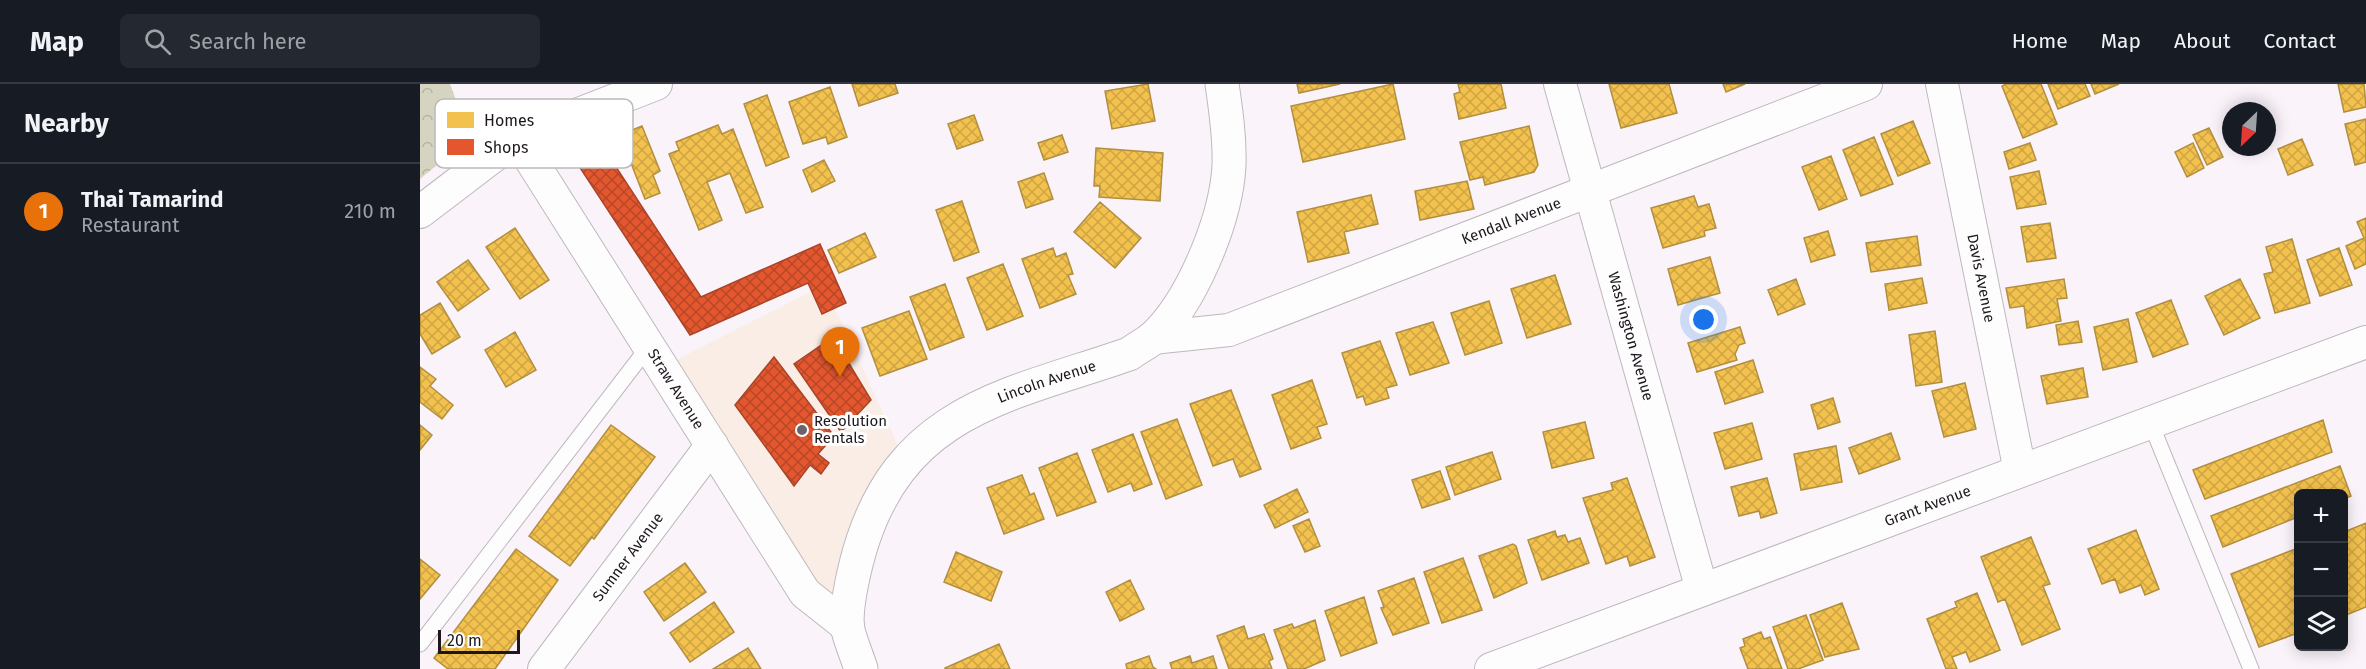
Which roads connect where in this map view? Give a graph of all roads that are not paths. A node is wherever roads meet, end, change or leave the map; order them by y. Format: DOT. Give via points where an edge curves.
graph roads {
  1 [pos="656,84"];
  2 [pos="1222,84"];
  3 [pos="1560,84"];
  4 [pos="1866,84"];
  5 [pos="1942,84"];
  6 [pos="617,99"];
  7 [pos="478,168"];
  8 [pos="536,168"];
  9 [pos="1591,192"];
  10 [pos="420,212"];
  11 [pos="1152,338"];
  12 [pos="2366,342"];
  13 [pos="649,346"];
  14 [pos="2151,424"];
  15 [pos="712,445"];
  16 [pos="2020,471"];
  17 [pos="1702,590"];
  18 [pos="848,627"];
  19 [pos="420,644"];
  20 [pos="544,669"];
  21 [pos="861,669"];
  22 [pos="1491,669"];
  23 [pos="2251,669"];
  1 -- 6 [label="street"];
  2 -- 11 [label="street, Lincoln Avenue" via="1229,166 1222,208 1197,275"];
  3 -- 9 [label="street, Washington Avenue"];
  4 -- 9 [label="street, Kendall Avenue"];
  5 -- 16 [label="street, Davis Avenue"];
  7 -- 10 [label="street"];
  8 -- 13 [label="street, Straw Avenue"];
  9 -- 11 [label="street, Kendall Avenue" via="1229,330"];
  9 -- 17 [label="street, Washington Avenue"];
  11 -- 18 [label="street, Lincoln Avenue" via="1129,354 971,410 934,433 903,462 873,508 854,567"];
  12 -- 14 [label="street, Grant Avenue"];
  13 -- 15 [label="street, Straw Avenue"];
  13 -- 19 [label="lane"];
  14 -- 16 [label="street, Grant Avenue"];
  14 -- 23 [label="lane"];
  15 -- 18 [label="street, Straw Avenue" via="805,593"];
  15 -- 20 [label="street, Sumner Avenue"];
  16 -- 17 [label="street, Grant Avenue"];
  17 -- 22 [label="street, Grant Avenue"];
  18 -- 21 [label="street, Lincoln Avenue"];
}
